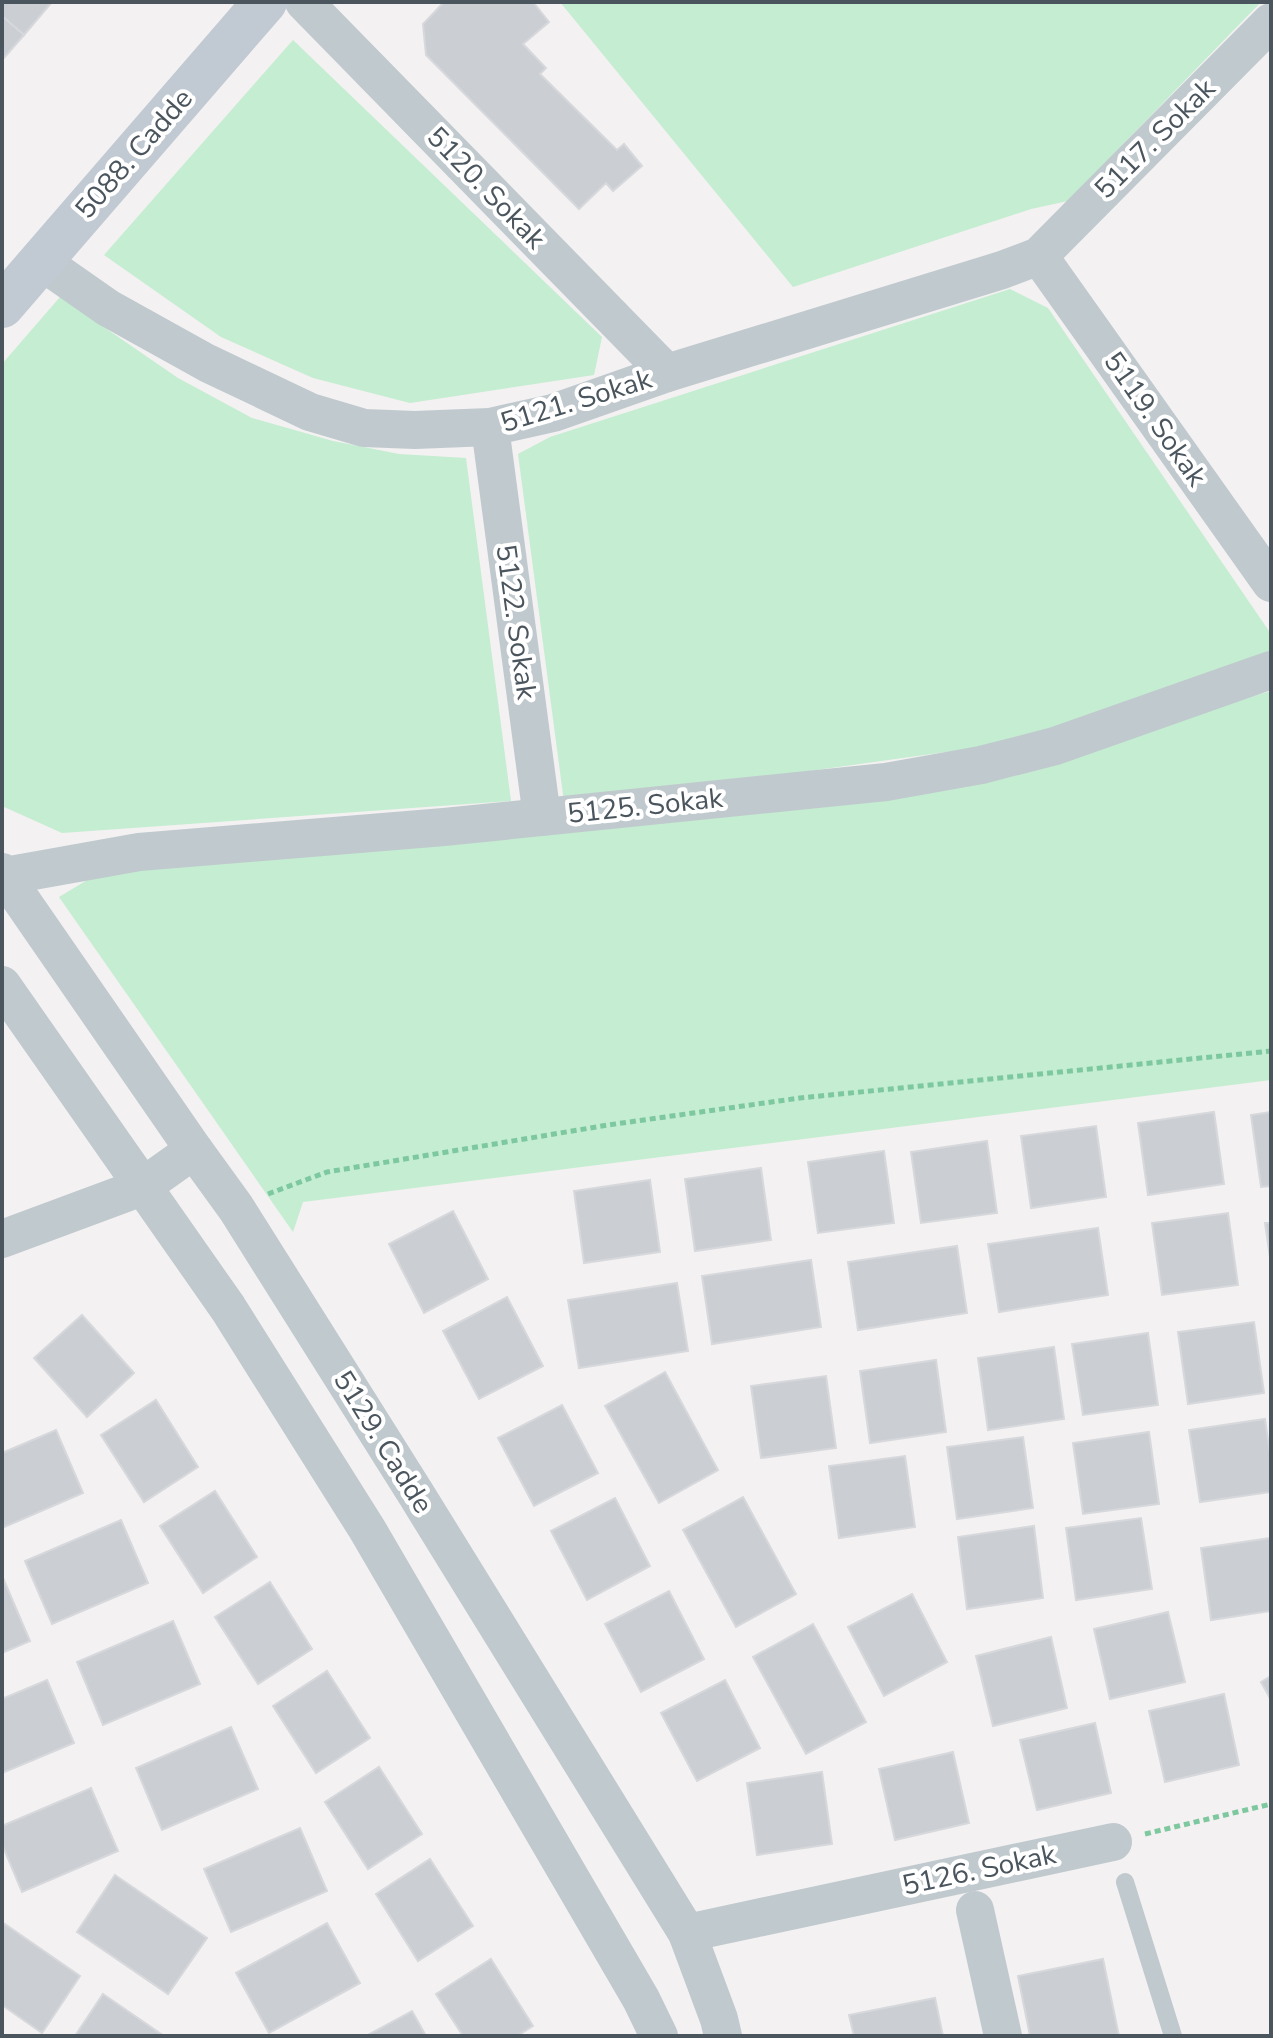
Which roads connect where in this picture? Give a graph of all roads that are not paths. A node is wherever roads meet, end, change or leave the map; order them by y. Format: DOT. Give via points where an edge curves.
graph roads {
  1 [pos="274,2"];
  2 [pos="1271,22"];
  3 [pos="1039,256"];
  4 [pos="42,262"];
  5 [pos="2,306"];
  6 [pos="667,373"];
  7 [pos="490,427"];
  8 [pos="1271,583"];
  9 [pos="1271,670"];
  10 [pos="542,817"];
  11 [pos="3,874"];
  12 [pos="2,985"];
  13 [pos="194,1150"];
  14 [pos="142,1187"];
  15 [pos="2,1239"];
  16 [pos="1113,1842"];
  17 [pos="1125,1882"];
  18 [pos="975,1910"];
  19 [pos="687,1933"];
  20 [pos="659,2036"];
  21 [pos="723,2036"];
  22 [pos="1003,2036"];
  23 [pos="1173,2036"];
  1 -- 4 [label="street, 5088. Cadde"];
  1 -- 6 [label="street, 5120. Sokak"];
  2 -- 3 [label="street, 5117. Sokak"];
  3 -- 6 [label="street, 5121. Sokak"];
  3 -- 8 [label="street, 5119. Sokak"];
  4 -- 5 [label="street, 5088. Cadde"];
  4 -- 7 [label="street, 5121. Sokak" via="108,308 310,412 364,428"];
  6 -- 7 [label="street, 5121. Sokak" via="553,413"];
  7 -- 10 [label="street, 5122. Sokak"];
  9 -- 10 [label="street, 5125. Sokak" via="1055,746 981,765 886,782"];
  10 -- 11 [label="street, 5125. Sokak" via="139,852"];
  11 -- 13 [label="street, 5129. Cadde"];
  12 -- 14 [label="street"];
  13 -- 14 [label="street"];
  13 -- 19 [label="street, 5129. Cadde" via="236,1208"];
  14 -- 15 [label="street"];
  14 -- 20 [label="street" via="228,1308 367,1529"];
  16 -- 19 [label="street, 5126. Sokak"];
  17 -- 23 [label="lane"];
  18 -- 22 [label="street"];
  19 -- 21 [label="street, 5129. Cadde"];
}
